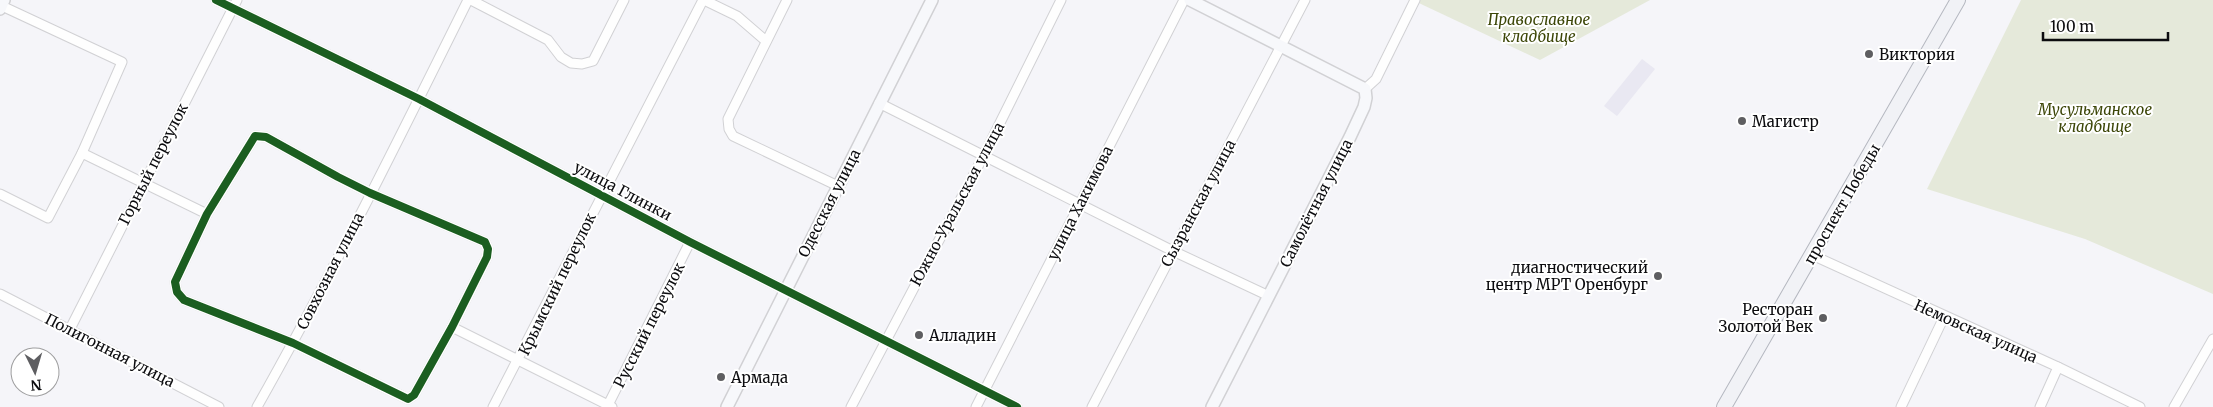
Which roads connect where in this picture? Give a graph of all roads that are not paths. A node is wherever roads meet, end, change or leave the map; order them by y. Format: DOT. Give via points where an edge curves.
graph roads {
  1 [pos="216,0"];
  2 [pos="469,0"];
  3 [pos="624,0"];
  4 [pos="703,0"];
  5 [pos="787,0"];
  6 [pos="932,0"];
  7 [pos="1061,0"];
  8 [pos="1184,0"];
  9 [pos="1190,0"];
  10 [pos="1305,0"];
  11 [pos="1415,0"];
  12 [pos="1958,0"];
  13 [pos="235,4"];
  14 [pos="2,5"];
  15 [pos="766,41"];
  16 [pos="1281,45"];
  17 [pos="1364,89"];
  18 [pos="419,99"];
  19 [pos="879,103"];
  20 [pos="82,152"];
  21 [pos="984,155"];
  22 [pos="144,182"];
  23 [pos="838,186"];
  24 [pos="370,193"];
  25 [pos="0,194"];
  26 [pos="601,196"];
  27 [pos="1080,203"];
  28 [pos="207,214"];
  29 [pos="690,242"];
  30 [pos="1173,251"];
  31 [pos="1812,256"];
  32 [pos="785,291"];
  33 [pos="0,294"];
  34 [pos="1269,296"];
  35 [pos="1944,317"];
  36 [pos="452,327"];
  37 [pos="70,329"];
  38 [pos="2213,339"];
  39 [pos="885,340"];
  40 [pos="293,343"];
  41 [pos="519,361"];
  42 [pos="2058,367"];
  43 [pos="985,390"];
  44 [pos="609,406"];
  45 [pos="219,407"];
  46 [pos="257,407"];
  47 [pos="494,407"];
  48 [pos="727,407"];
  49 [pos="851,407"];
  50 [pos="976,407"];
  51 [pos="1017,407"];
  52 [pos="1092,407"];
  53 [pos="1212,407"];
  54 [pos="1724,407"];
  55 [pos="1901,407"];
  56 [pos="2040,407"];
  57 [pos="2140,407"];
  58 [pos="2174,407"];
  1 -- 13 [label="street, улица Глинки"];
  2 -- 3 [label="street" via="548,40 561,57 571,63 582,64 593,60"];
  2 -- 18 [label="street, Совхозная улица"];
  4 -- 15 [label="street" via="737,16"];
  4 -- 26 [label="street, Крымский переулок"];
  5 -- 15 [label="street"];
  6 -- 19 [label="street, Одесская улица"];
  7 -- 21 [label="street, Южно-Уральская улица"];
  8 -- 27 [label="street, улица Хакимова"];
  9 -- 16 [label="street"];
  10 -- 16 [label="street, Сызранская улица"];
  11 -- 17 [label="street" via="1376,79"];
  12 -- 31 [label="main road, проспект Победы"];
  13 -- 18 [label="street, улица Глинки"];
  13 -- 22 [label="street, Горный переулок"];
  14 -- 20 [label="street" via="122,62"];
  15 -- 23 [label="street" via="728,119 729,129 733,136"];
  16 -- 17 [label="street"];
  16 -- 30 [label="street, Сызранская улица"];
  17 -- 34 [label="street, Самолётная улица" via="1364,107"];
  18 -- 24 [label="street, Совхозная улица"];
  18 -- 26 [label="street, улица Глинки"];
  19 -- 21 [label="street"];
  19 -- 23 [label="street, Одесская улица"];
  20 -- 22 [label="street"];
  20 -- 25 [label="street" via="48,218"];
  21 -- 27 [label="street"];
  21 -- 39 [label="street, Южно-Уральская улица"];
  22 -- 28 [label="street"];
  22 -- 37 [label="street, Горный переулок"];
  23 -- 32 [label="street, Одесская улица"];
  24 -- 28 [label="street" via="266,137 255,136"];
  24 -- 36 [label="street" via="485,242 487,257"];
  24 -- 40 [label="street, Совхозная улица"];
  26 -- 29 [label="street, улица Глинки"];
  26 -- 41 [label="street, Крымский переулок"];
  27 -- 30 [label="street"];
  27 -- 43 [label="street, улица Хакимова"];
  28 -- 40 [label="street" via="175,282 177,292 184,300"];
  29 -- 32 [label="street, улица Глинки"];
  29 -- 44 [label="street, Русский переулок"];
  30 -- 34 [label="street"];
  30 -- 52 [label="street, Сызранская улица"];
  31 -- 35 [label="street, Немовская улица"];
  31 -- 54 [label="main road, проспект Победы"];
  32 -- 39 [label="street, улица Глинки"];
  32 -- 48 [label="street, Одесская улица"];
  33 -- 37 [label="street, Полигонная улица"];
  34 -- 53 [label="street, Самолётная улица"];
  35 -- 42 [label="street, Немовская улица"];
  35 -- 55 [label="street"];
  36 -- 40 [label="street" via="414,395 408,399"];
  36 -- 41 [label="street"];
  37 -- 45 [label="street, Полигонная улица"];
  38 -- 58 [label="street"];
  39 -- 43 [label="street, улица Глинки"];
  39 -- 49 [label="street, Южно-Уральская улица"];
  40 -- 46 [label="street, Совхозная улица"];
  41 -- 44 [label="street"];
  41 -- 47 [label="street, Крымский переулок"];
  42 -- 56 [label="street"];
  42 -- 57 [label="street, Немовская улица"];
  43 -- 50 [label="street, улица Хакимова"];
  43 -- 51 [label="street, улица Глинки"];
}
